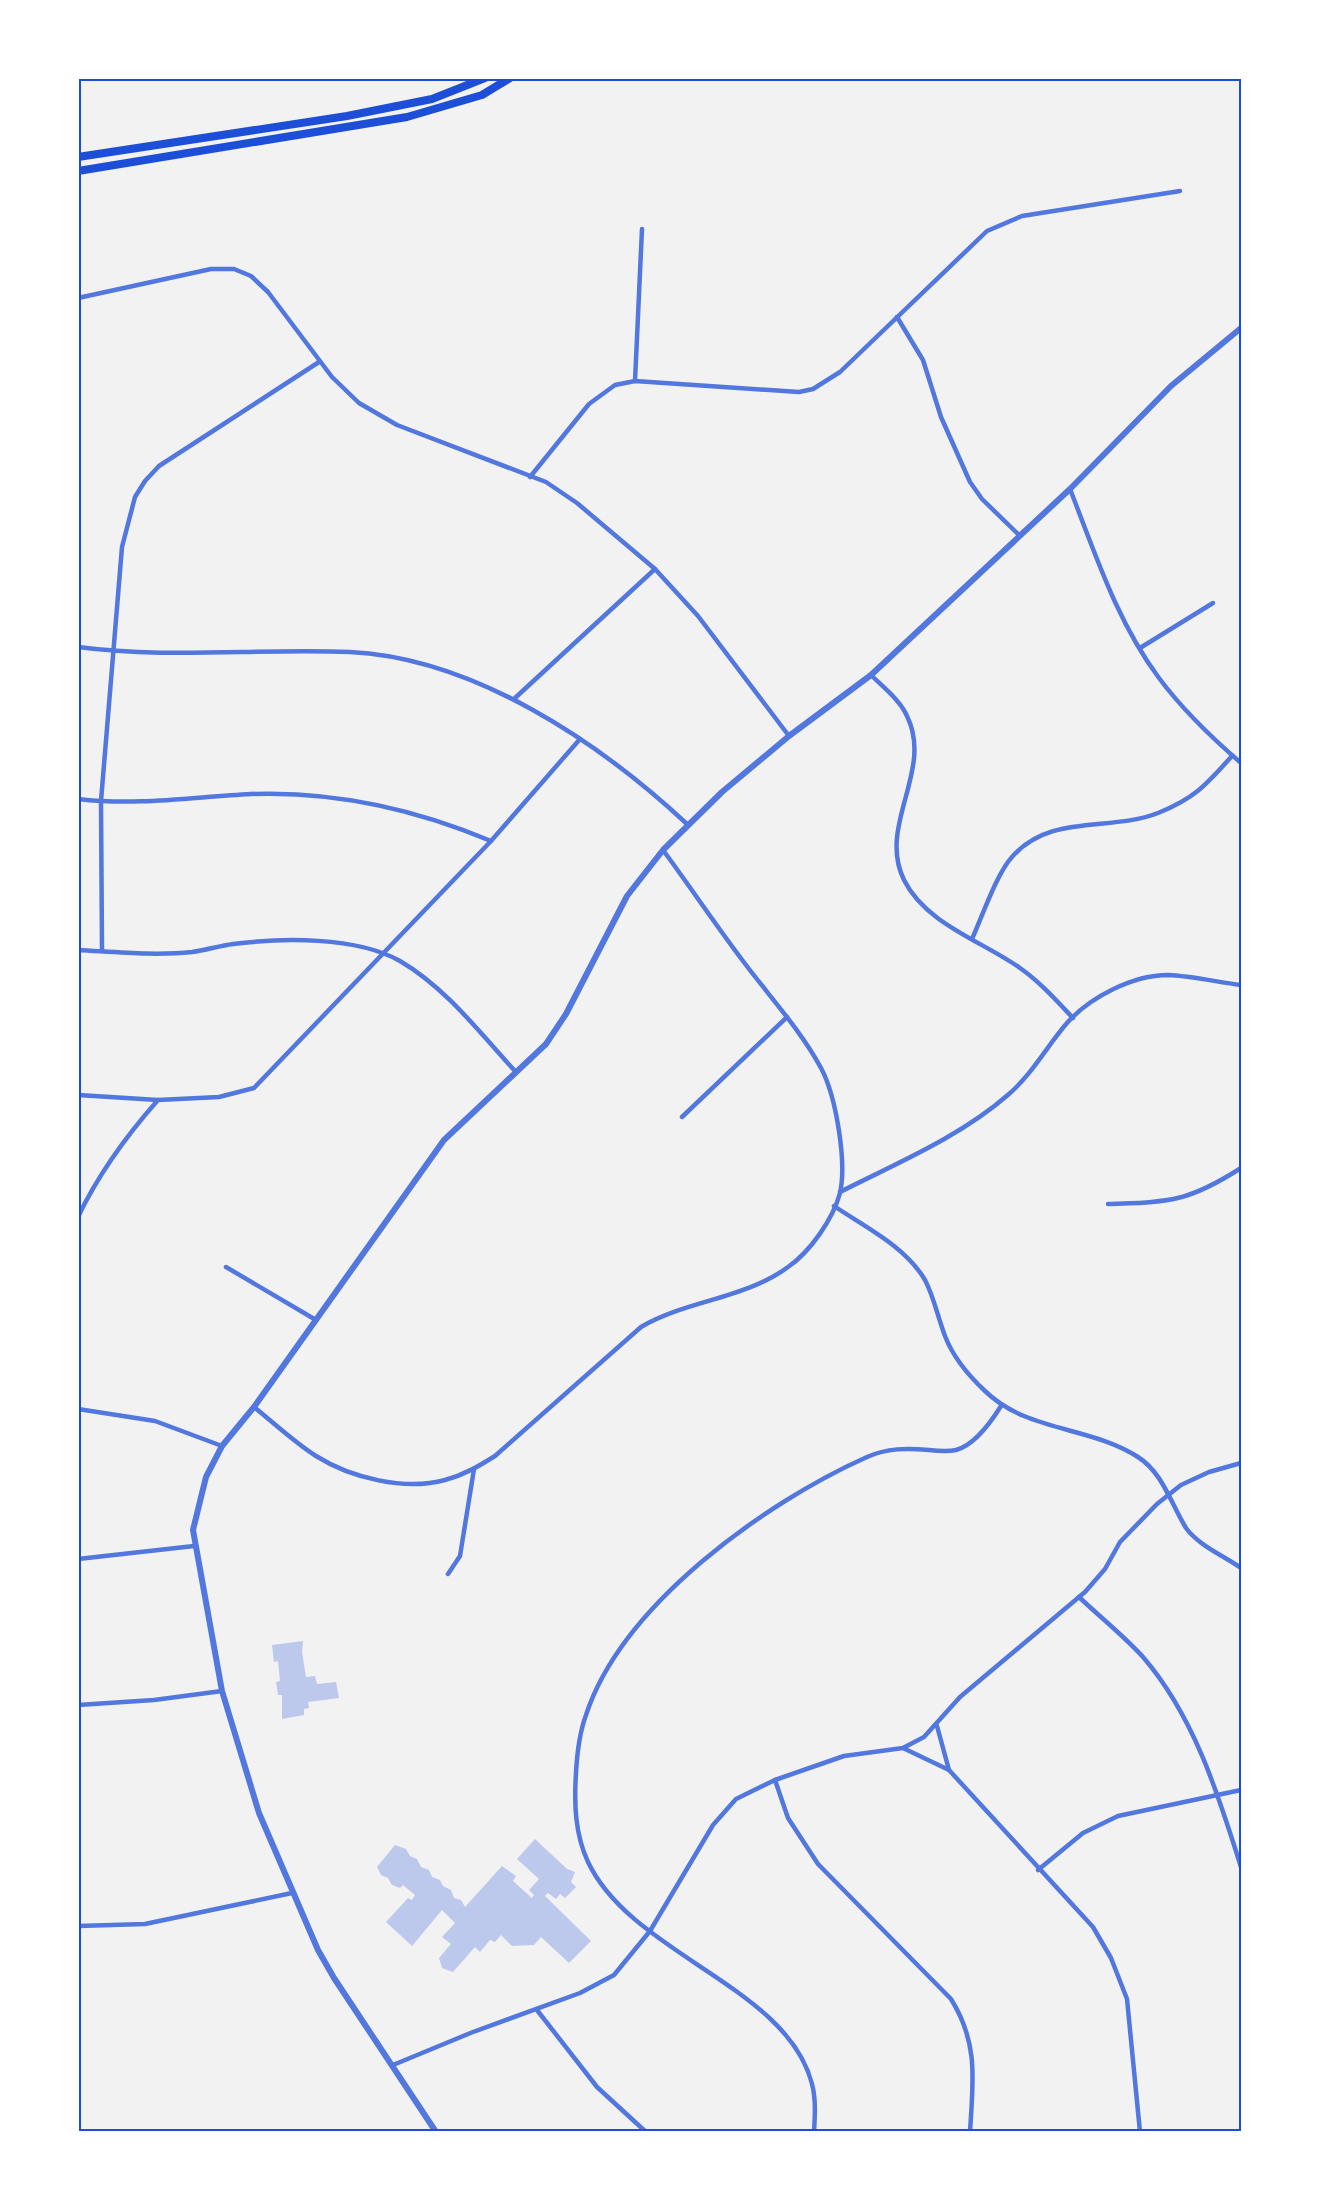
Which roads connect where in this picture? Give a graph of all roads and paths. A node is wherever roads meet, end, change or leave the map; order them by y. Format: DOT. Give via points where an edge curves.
graph roads {
  1 [pos="485,78"];
  2 [pos="510,78"];
  3 [pos="78,158"];
  4 [pos="78,171"];
  5 [pos="1180,191"];
  6 [pos="642,229"];
  7 [pos="78,298"];
  8 [pos="897,317"];
  9 [pos="1241,328"];
  10 [pos="319,362"];
  11 [pos="635,381"];
  12 [pos="530,477"];
  13 [pos="1070,489"];
  14 [pos="1019,535"];
  15 [pos="655,569"];
  16 [pos="1213,603"];
  17 [pos="78,647"];
  18 [pos="1140,648"];
  19 [pos="113,650"];
  20 [pos="871,675"];
  21 [pos="515,698"];
  22 [pos="789,736"];
  23 [pos="580,739"];
  24 [pos="1232,756"];
  25 [pos="1241,763"];
  26 [pos="78,799"];
  27 [pos="101,801"];
  28 [pos="687,824"];
  29 [pos="491,841"];
  30 [pos="663,850"];
  31 [pos="972,939"];
  32 [pos="78,950"];
  33 [pos="102,951"];
  34 [pos="383,953"];
  35 [pos="1241,985"];
  36 [pos="787,1017"];
  37 [pos="1073,1018"];
  38 [pos="515,1071"];
  39 [pos="78,1095"];
  40 [pos="158,1100"];
  41 [pos="682,1117"];
  42 [pos="1241,1168"];
  43 [pos="840,1192"];
  44 [pos="1108,1204"];
  45 [pos="834,1206"];
  46 [pos="78,1217"];
  47 [pos="226,1267"];
  48 [pos="316,1320"];
  49 [pos="1001,1406"];
  50 [pos="254,1407"];
  51 [pos="78,1410"];
  52 [pos="222,1446"];
  53 [pos="1241,1463"];
  54 [pos="474,1469"];
  55 [pos="1169,1494"];
  56 [pos="194,1546"];
  57 [pos="78,1559"];
  58 [pos="1241,1568"];
  59 [pos="448,1574"];
  60 [pos="1079,1597"];
  61 [pos="222,1690"];
  62 [pos="78,1705"];
  63 [pos="937,1726"];
  64 [pos="903,1748"];
  65 [pos="949,1770"];
  66 [pos="774,1780"];
  67 [pos="1241,1790"];
  68 [pos="1218,1794"];
  69 [pos="1241,1867"];
  70 [pos="1038,1870"];
  71 [pos="292,1893"];
  72 [pos="78,1926"];
  73 [pos="650,1931"];
  74 [pos="537,2010"];
  75 [pos="393,2065"];
  76 [pos="435,2132"];
  77 [pos="646,2132"];
  78 [pos="814,2132"];
  79 [pos="970,2132"];
  80 [pos="1140,2132"];
  1 -- 3 [label="main road" via="432,99 347,116"];
  2 -- 4 [label="main road" via="482,94 407,117"];
  5 -- 8 [label="street" via="1022,216 1000,224 987,231"];
  6 -- 11 [label="street"];
  7 -- 10 [label="street" via="211,269 234,269 260,283"];
  8 -- 11 [label="street" via="840,372 813,389 799,392"];
  8 -- 14 [label="street" via="923,360 941,417 970,482"];
  9 -- 13 [label="street" via="1171,386"];
  10 -- 12 [label="street" via="359,402 397,425"];
  10 -- 19 [label="street" via="159,466 144,481 128,517 122,547"];
  11 -- 12 [label="street" via="615,385 589,404"];
  12 -- 15 [label="street" via="546,482 577,503"];
  13 -- 14 [label="street"];
  13 -- 18 [label="street" via="1118,609"];
  14 -- 20 [label="street"];
  15 -- 21 [label="street"];
  15 -- 22 [label="street" via="698,616"];
  16 -- 18 [label="street"];
  17 -- 19 [label="street"];
  18 -- 24 [label="street" via="1177,700"];
  19 -- 21 [label="street" via="158,654 352,652 425,665"];
  19 -- 27 [label="street"];
  20 -- 22 [label="street"];
  20 -- 31 [label="street" via="902,707 914,733 916,752 896,837 904,880 941,921"];
  21 -- 23 [label="street"];
  22 -- 28 [label="street"];
  23 -- 28 [label="street" via="635,776"];
  23 -- 29 [label="street"];
  24 -- 25 [label="street"];
  24 -- 31 [label="street" via="1201,791 1156,814 1058,828 1024,847 1012,857"];
  26 -- 27 [label="street"];
  27 -- 29 [label="street" via="171,802 250,794 305,795 412,812"];
  27 -- 33 [label="street"];
  28 -- 30 [label="street"];
  29 -- 34 [label="street"];
  30 -- 36 [label="street"];
  30 -- 38 [label="street" via="627,896 566,1014 546,1044"];
  31 -- 37 [label="street" via="1021,968"];
  32 -- 33 [label="street"];
  33 -- 34 [label="street" via="192,952 271,941 311,941"];
  34 -- 38 [label="street" via="447,998"];
  34 -- 40 [label="street" via="254,1088 219,1097"];
  35 -- 37 [label="street" via="1168,975 1153,977 1102,994"];
  36 -- 41 [label="street"];
  36 -- 43 [label="street" via="821,1069 838,1117"];
  37 -- 43 [label="street" via="1023,1080 969,1126"];
  38 -- 48 [label="street" via="444,1140"];
  39 -- 40 [label="street"];
  40 -- 46 [label="street" via="90,1191"];
  42 -- 44 [label="street" via="1180,1199"];
  43 -- 45 [label="street"];
  45 -- 49 [label="street" via="890,1242 912,1263 925,1281 955,1356 969,1376"];
  45 -- 54 [label="street" via="808,1248 789,1267 762,1283 663,1315 641,1327 495,1456"];
  47 -- 48 [label="street"];
  48 -- 50 [label="street"];
  49 -- 55 [label="street" via="1022,1418 1112,1444 1138,1457"];
  49 -- 73 [label="street" via="990,1424 958,1450 904,1448 879,1452 754,1520 677,1583 637,1626 608,1668 585,1716 580,1740 575,1787 577,1828 588,1862 606,1892"];
  50 -- 52 [label="street"];
  50 -- 54 [label="street" via="315,1455 340,1469 413,1485 444,1481"];
  51 -- 52 [label="street" via="155,1421"];
  52 -- 56 [label="street" via="200,1492"];
  53 -- 55 [label="street" via="1209,1472"];
  54 -- 59 [label="street" via="460,1556"];
  55 -- 58 [label="street" via="1195,1538"];
  55 -- 60 [label="street" via="1137,1522 1105,1569"];
  56 -- 57 [label="street"];
  56 -- 61 [label="street"];
  60 -- 63 [label="street" via="960,1697"];
  60 -- 68 [label="street" via="1143,1657 1165,1688 1184,1717"];
  61 -- 62 [label="street"];
  61 -- 71 [label="street" via="249,1785"];
  63 -- 64 [label="street"];
  63 -- 65 [label="street"];
  64 -- 65 [label="street"];
  64 -- 66 [label="street" via="844,1756"];
  65 -- 70 [label="street"];
  66 -- 73 [label="street" via="735,1799 722,1812"];
  66 -- 79 [label="street" via="788,1818 818,1864 951,1999 960,2013 973,2048"];
  67 -- 68 [label="street"];
  68 -- 69 [label="street"];
  68 -- 70 [label="street" via="1099,1823"];
  70 -- 80 [label="street" via="1093,1927 1127,1999"];
  71 -- 72 [label="street" via="145,1924"];
  71 -- 75 [label="street" via="334,1978"];
  73 -- 74 [label="street" via="614,1975"];
  73 -- 78 [label="street" via="766,2014 790,2038 813,2086"];
  74 -- 75 [label="street"];
  74 -- 77 [label="street" via="597,2088"];
  75 -- 76 [label="street"];
}
